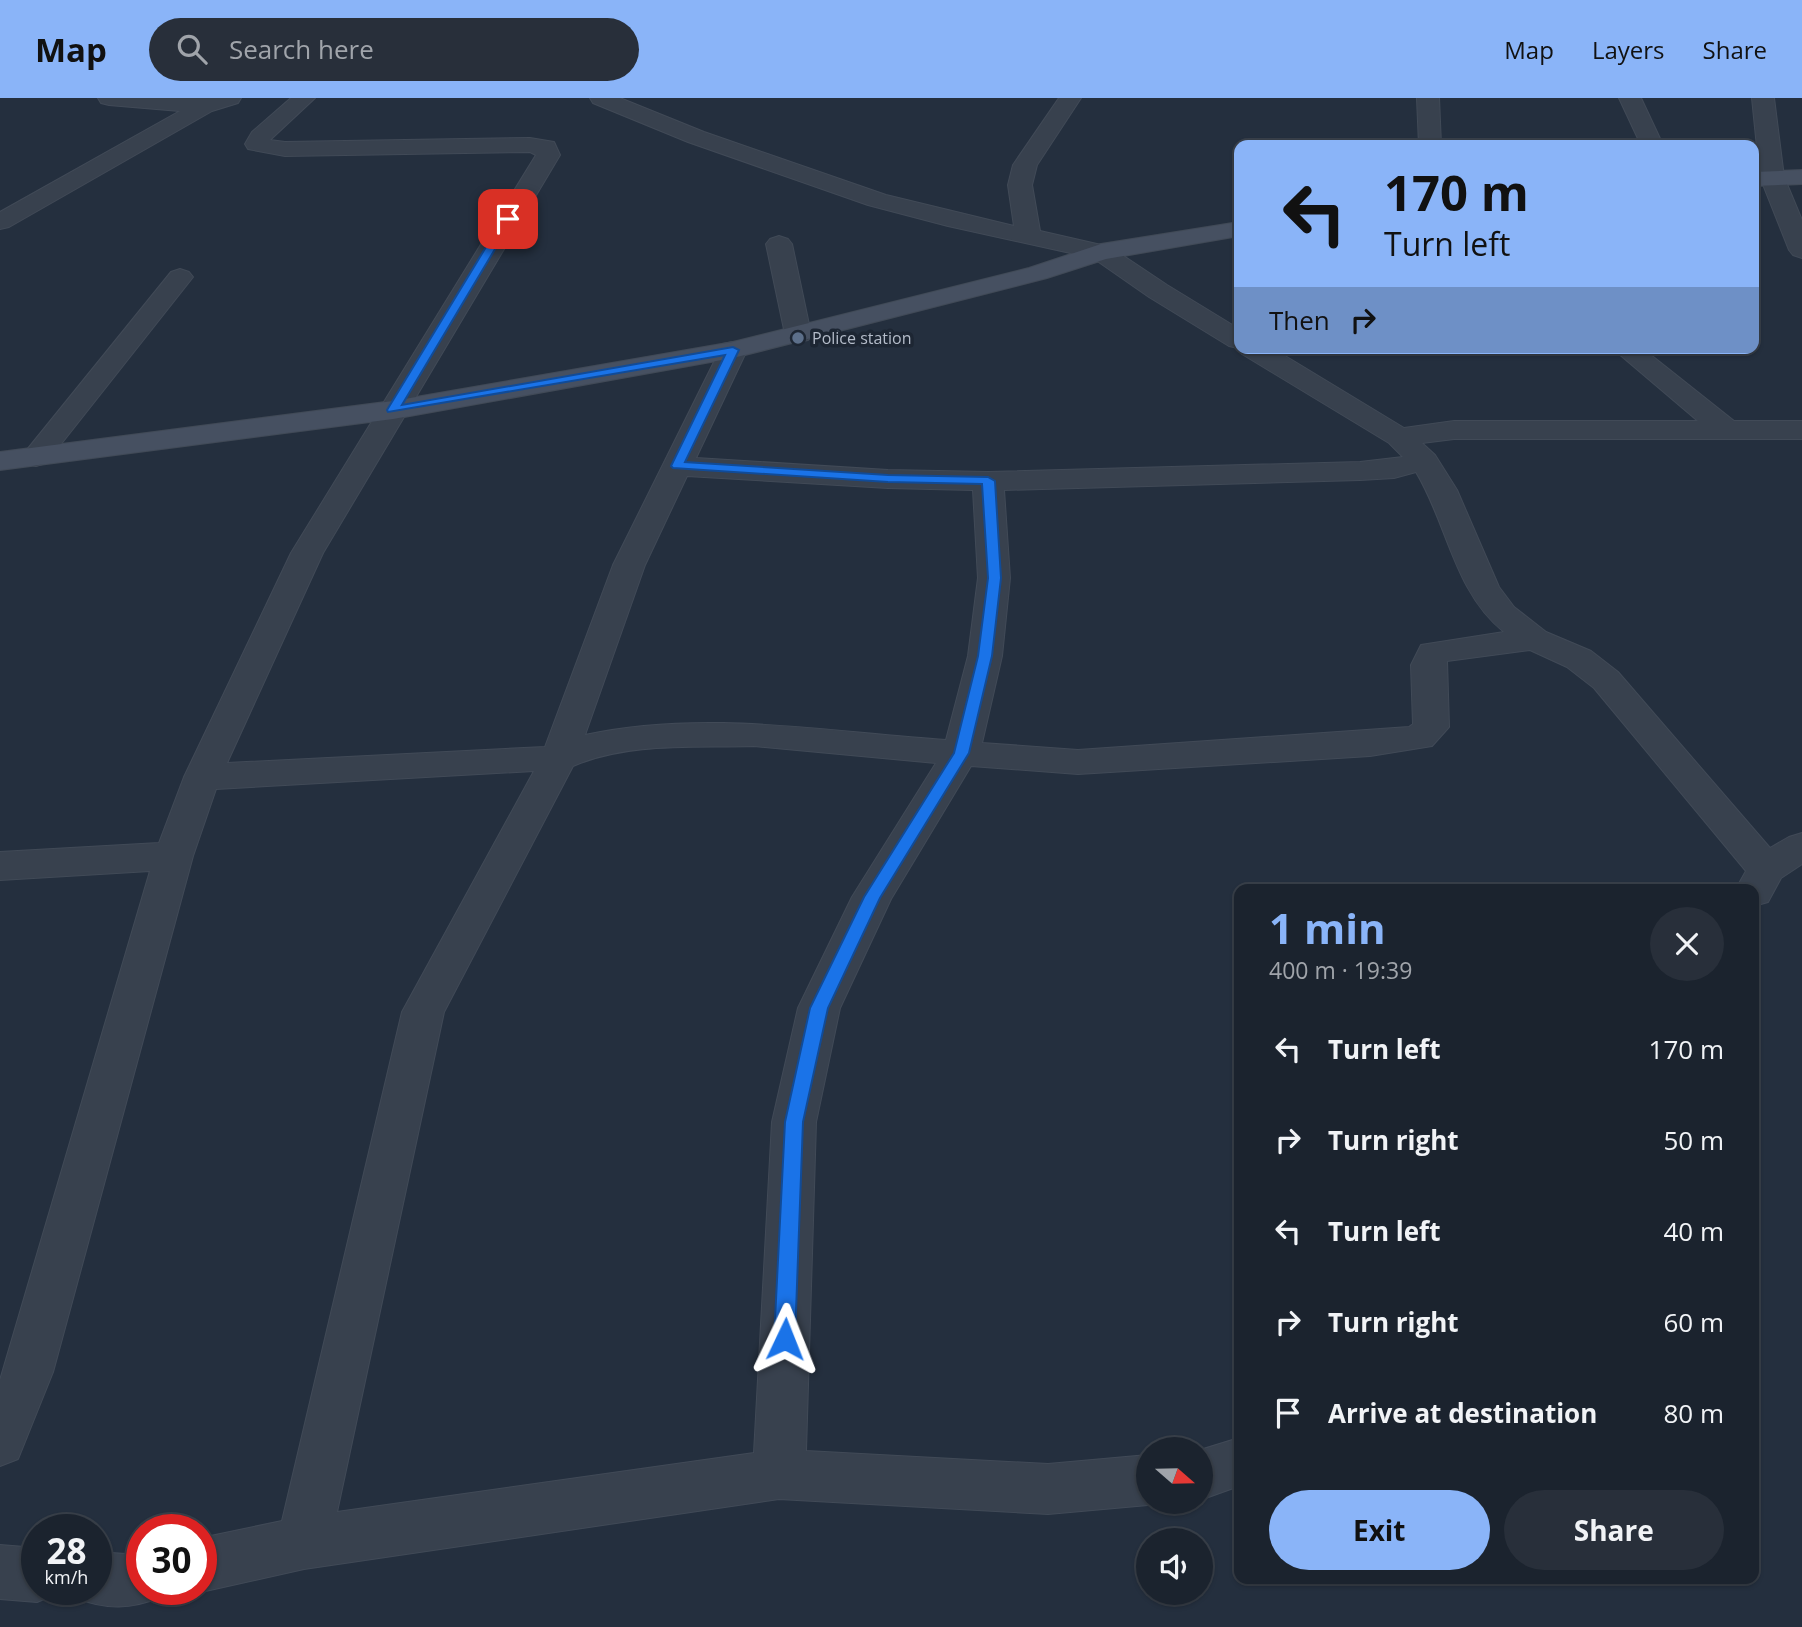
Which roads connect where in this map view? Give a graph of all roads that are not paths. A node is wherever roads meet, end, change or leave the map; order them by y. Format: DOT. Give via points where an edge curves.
graph roads {
  1 [pos="109,98"];
  2 [pos="229,98"];
  3 [pos="304,98"];
  4 [pos="601,98"];
  5 [pos="1070,98"];
  6 [pos="1428,98"];
  7 [pos="1630,98"];
  8 [pos="1763,98"];
  9 [pos="204,106"];
  10 [pos="1430,140"];
  11 [pos="1650,140"];
  12 [pos="1802,177"];
  13 [pos="1763,178"];
  14 [pos="0,222"];
  15 [pos="1234,230"];
  16 [pos="1028,235"];
  17 [pos="779,244"];
  18 [pos="1802,250"];
  19 [pos="1101,251"];
  20 [pos="180,277"];
  21 [pos="798,334"];
  22 [pos="1234,337"];
  23 [pos="733,350"];
  24 [pos="1262,354"];
  25 [pos="1632,354"];
  26 [pos="393,410"];
  27 [pos="1802,430"];
  28 [pos="1729,432"];
  29 [pos="1399,438"];
  30 [pos="36,457"];
  31 [pos="0,461"];
  32 [pos="1424,461"];
  33 [pos="677,466"];
  34 [pos="988,481"];
  35 [pos="1534,639"];
  36 [pos="961,753"];
  37 [pos="559,758"];
  38 [pos="202,777"];
  39 [pos="1802,846"];
  40 [pos="174,856"];
  41 [pos="0,866"];
  42 [pos="1760,881"];
  43 [pos="0,1441"];
  44 [pos="1234,1464"];
  45 [pos="1213,1471"];
  46 [pos="779,1474"];
  47 [pos="1136,1481"];
  48 [pos="304,1543"];
  49 [pos="217,1562"];
  50 [pos="0,1572"];
  51 [pos="21,1574"];
  1 -- 9 [label="street"];
  2 -- 9 [label="street"];
  3 -- 26 [label="street" via="256,144 285,149 546,147 548,155"];
  4 -- 16 [label="street" via="877,200"];
  5 -- 16 [label="street" via="1025,164 1020,185"];
  6 -- 10 [label="street"];
  7 -- 11 [label="street"];
  8 -- 13 [label="street"];
  9 -- 14 [label="street"];
  12 -- 13 [label="street"];
  13 -- 18 [label="street"];
  15 -- 19 [label="street"];
  16 -- 19 [label="street"];
  17 -- 21 [label="street"];
  19 -- 21 [label="street" via="1038,273"];
  19 -- 22 [label="street"];
  20 -- 30 [label="street"];
  21 -- 23 [label="street"];
  23 -- 26 [label="street"];
  23 -- 33 [label="street"];
  24 -- 29 [label="street"];
  25 -- 28 [label="street"];
  26 -- 30 [label="street"];
  26 -- 38 [label="street" via="307,553"];
  27 -- 28 [label="street"];
  28 -- 29 [label="street" via="1454,430"];
  29 -- 32 [label="street"];
  30 -- 31 [label="street"];
  32 -- 34 [label="street" via="1360,471"];
  32 -- 35 [label="street" via="1442,490 1483,589 1502,614"];
  33 -- 34 [label="street"];
  33 -- 37 [label="street" via="629,565"];
  34 -- 36 [label="street" via="994,578 985,656"];
  35 -- 36 [label="street" via="1433,652 1427,665 1431,727 1419,738 1077,762"];
  35 -- 42 [label="street" via="1579,659 1606,680"];
  36 -- 37 [label="street" via="754,734 617,740"];
  36 -- 46 [label="street" via="872,897 819,1008 794,1122"];
  37 -- 38 [label="street"];
  37 -- 48 [label="street" via="423,1012"];
  38 -- 40 [label="street"];
  39 -- 42 [label="street"];
  40 -- 41 [label="street"];
  40 -- 43 [label="street" via="28,1372"];
  44 -- 45 [label="street"];
  46 -- 47 [label="street" via="1048,1489"];
  46 -- 48 [label="street"];
  48 -- 49 [label="street"];
  50 -- 51 [label="street"];
}
